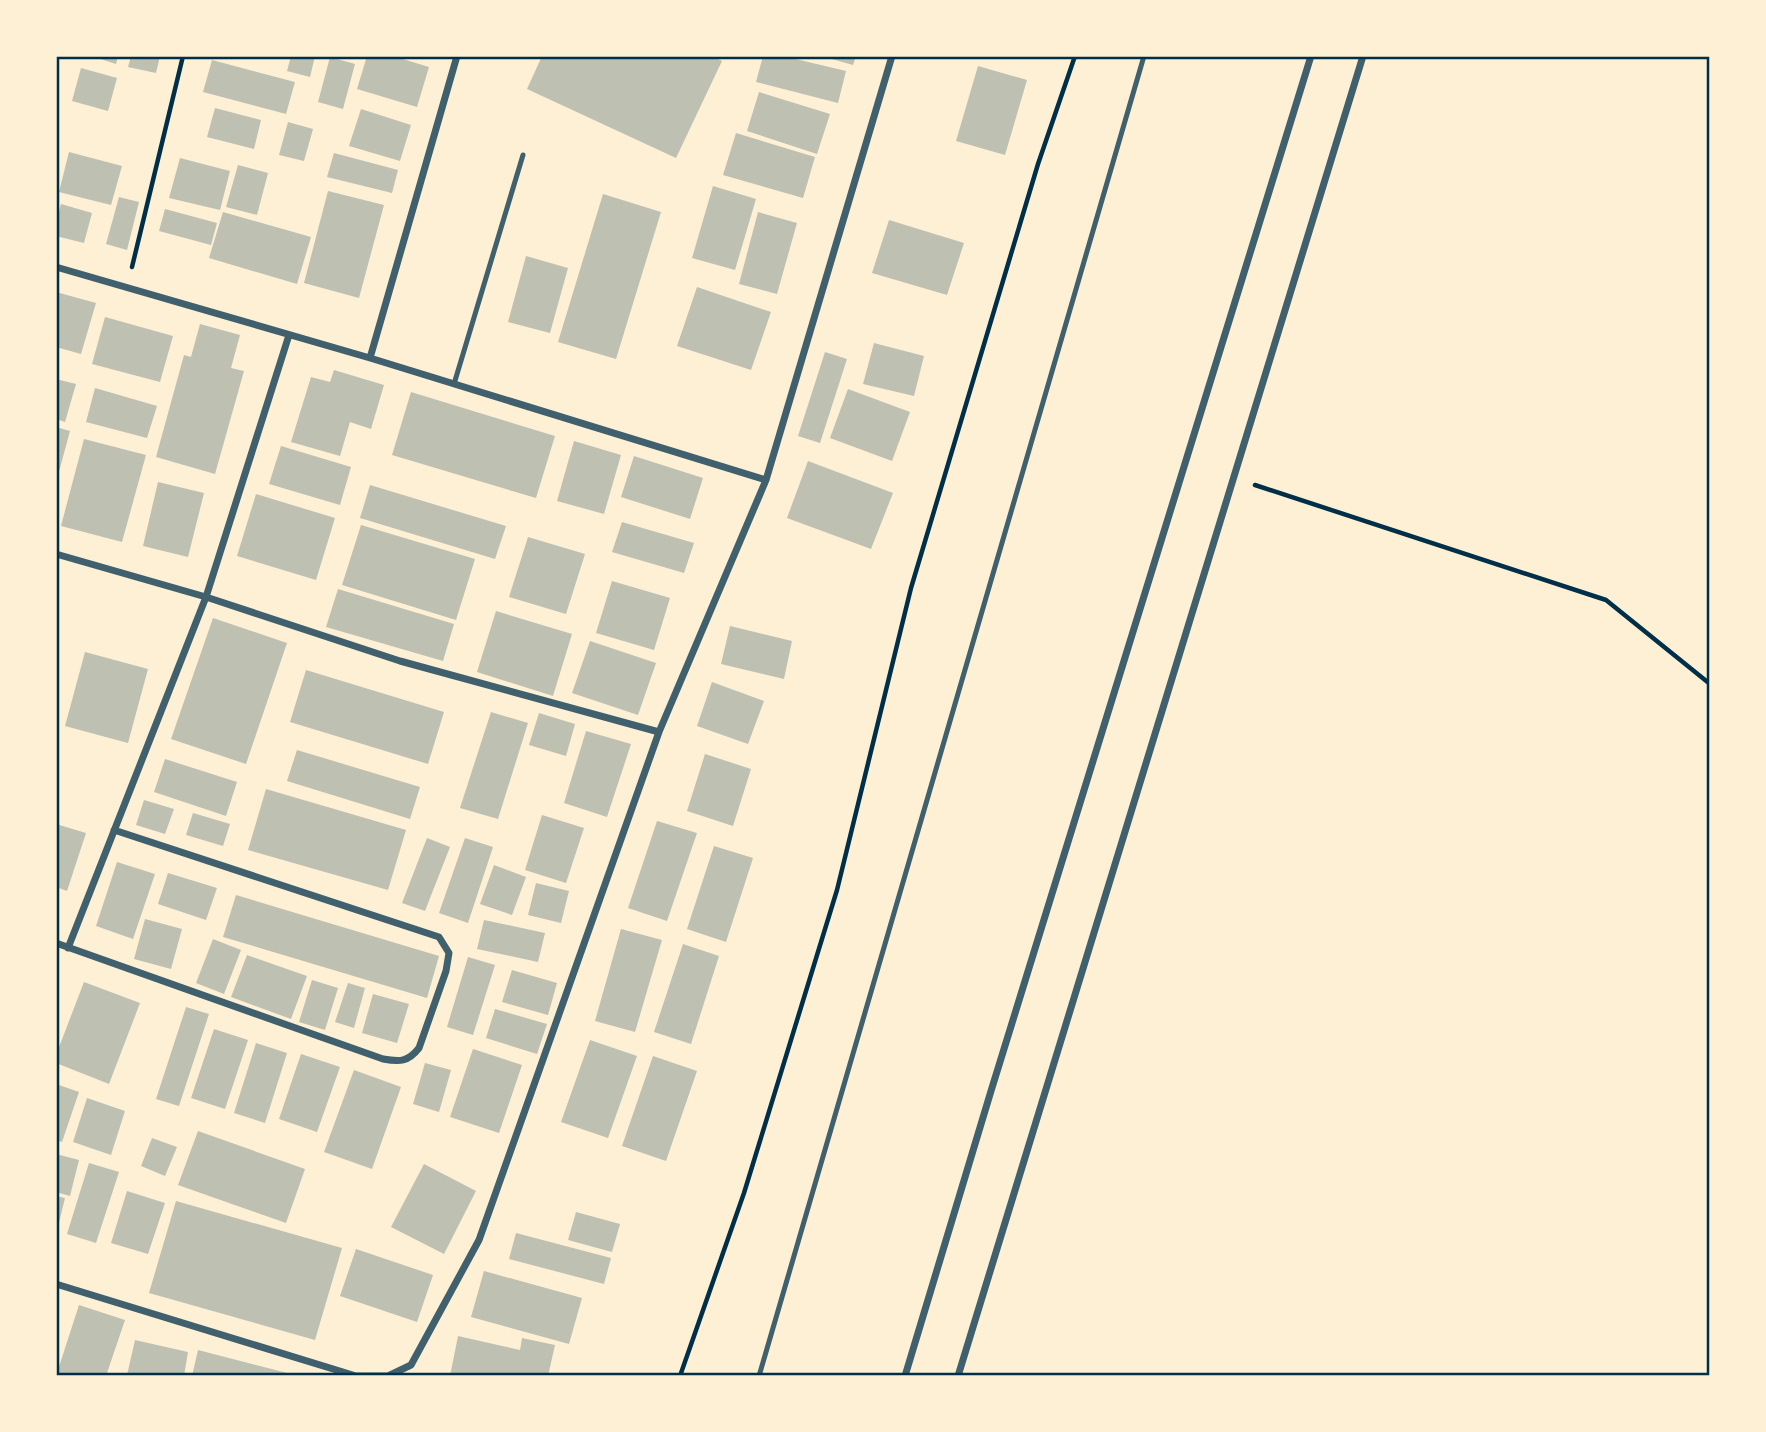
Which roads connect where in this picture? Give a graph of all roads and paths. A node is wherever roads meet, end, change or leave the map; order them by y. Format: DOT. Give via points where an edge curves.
graph roads {
  1 [pos="183,56"];
  2 [pos="457,56"];
  3 [pos="892,56"];
  4 [pos="1075,56"];
  5 [pos="1144,56"];
  6 [pos="1311,56"];
  7 [pos="1363,56"];
  8 [pos="523,155"];
  9 [pos="56,267"];
  10 [pos="127,288"];
  11 [pos="289,335"];
  12 [pos="370,358"];
  13 [pos="454,384"];
  14 [pos="1233,478"];
  15 [pos="766,480"];
  16 [pos="56,554"];
  17 [pos="206,597"];
  18 [pos="1710,684"];
  19 [pos="659,732"];
  20 [pos="114,830"];
  21 [pos="56,943"];
  22 [pos="68,948"];
  23 [pos="56,1284"];
  24 [pos="356,1376"];
  25 [pos="680,1376"];
  26 [pos="758,1376"];
  27 [pos="905,1376"];
  28 [pos="958,1376"];
  1 -- 10 [label="path"];
  2 -- 12 [label="street"];
  3 -- 15 [label="street"];
  4 -- 25 [label="path" via="1038,164 911,588 837,890 744,1193"];
  5 -- 26 [label="lane"];
  6 -- 27 [label="street"];
  7 -- 14 [label="street"];
  8 -- 13 [label="lane"];
  9 -- 10 [label="street"];
  10 -- 11 [label="street"];
  11 -- 12 [label="street"];
  11 -- 17 [label="street"];
  12 -- 13 [label="street"];
  13 -- 15 [label="street"];
  14 -- 18 [label="path" via="1606,600"];
  14 -- 28 [label="street"];
  15 -- 19 [label="street"];
  16 -- 17 [label="street"];
  17 -- 19 [label="street" via="400,661"];
  17 -- 20 [label="street"];
  19 -- 24 [label="street" via="479,1240 411,1364 388,1376"];
  20 -- 22 [label="street"];
  20 -- 22 [label="street" via="439,937 449,953 446,971 419,1048 398,1062 383,1059"];
  21 -- 22 [label="street"];
  23 -- 24 [label="street"];
}
